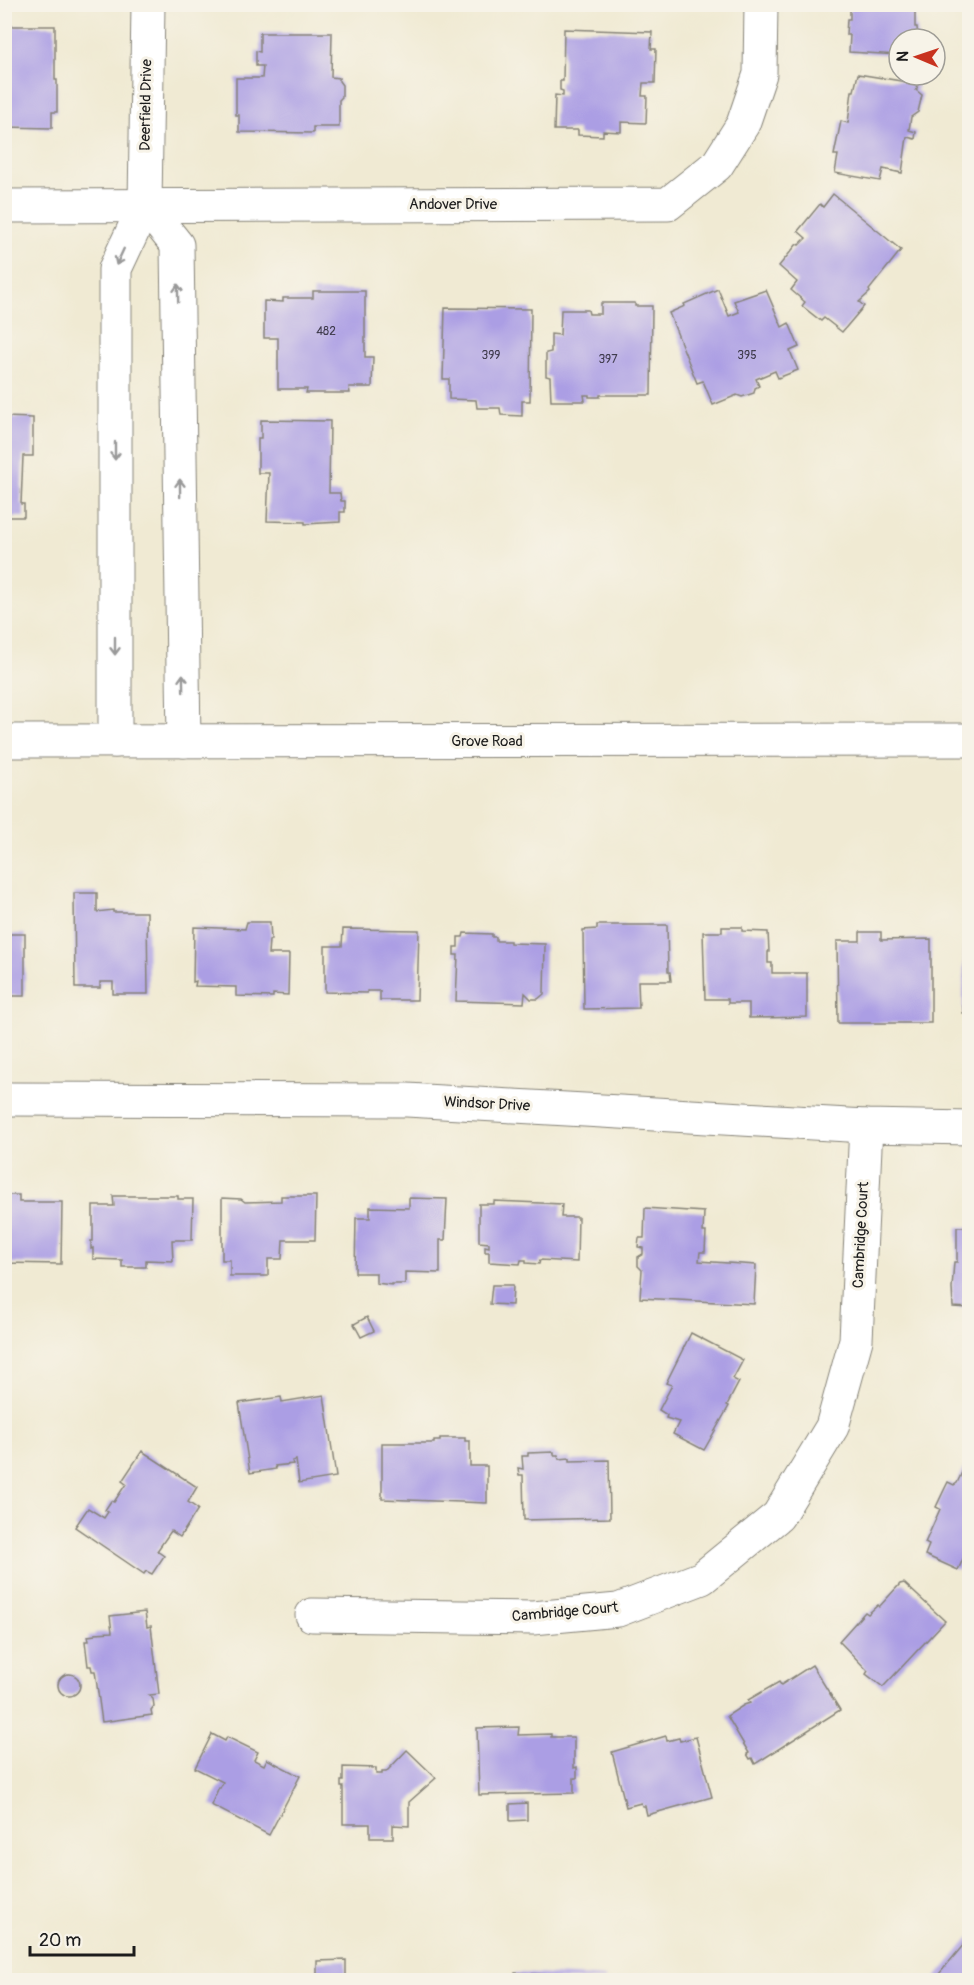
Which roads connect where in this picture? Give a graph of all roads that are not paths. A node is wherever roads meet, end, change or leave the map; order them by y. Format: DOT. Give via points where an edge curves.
graph roads {
  1 [pos="148,4"];
  2 [pos="761,4"];
  3 [pos="145,205"];
  4 [pos="4,206"];
  5 [pos="969,740"];
  6 [pos="4,741"];
  7 [pos="115,741"];
  8 [pos="184,741"];
  9 [pos="4,1098"];
  10 [pos="866,1126"];
  11 [pos="969,1128"];
  12 [pos="312,1615"];
  1 -- 3 [label="street, Deerfield Drive"];
  2 -- 3 [label="street, Andover Drive" via="760,74 743,124 717,165 668,204"];
  3 -- 4 [label="street, Andover Drive"];
  3 -- 7 [label="street, one-way" via="115,269"];
  8 -- 3 [label="street, one-way" via="177,245"];
  5 -- 8 [label="street, Grove Road"];
  6 -- 7 [label="street, Grove Road"];
  7 -- 8 [label="street, Grove Road"];
  9 -- 10 [label="street, Windsor Drive" via="406,1100"];
  10 -- 11 [label="street, Windsor Drive"];
  10 -- 12 [label="street, Cambridge Court" via="856,1340 832,1427 778,1516 702,1578 618,1610 533,1618"];
}
